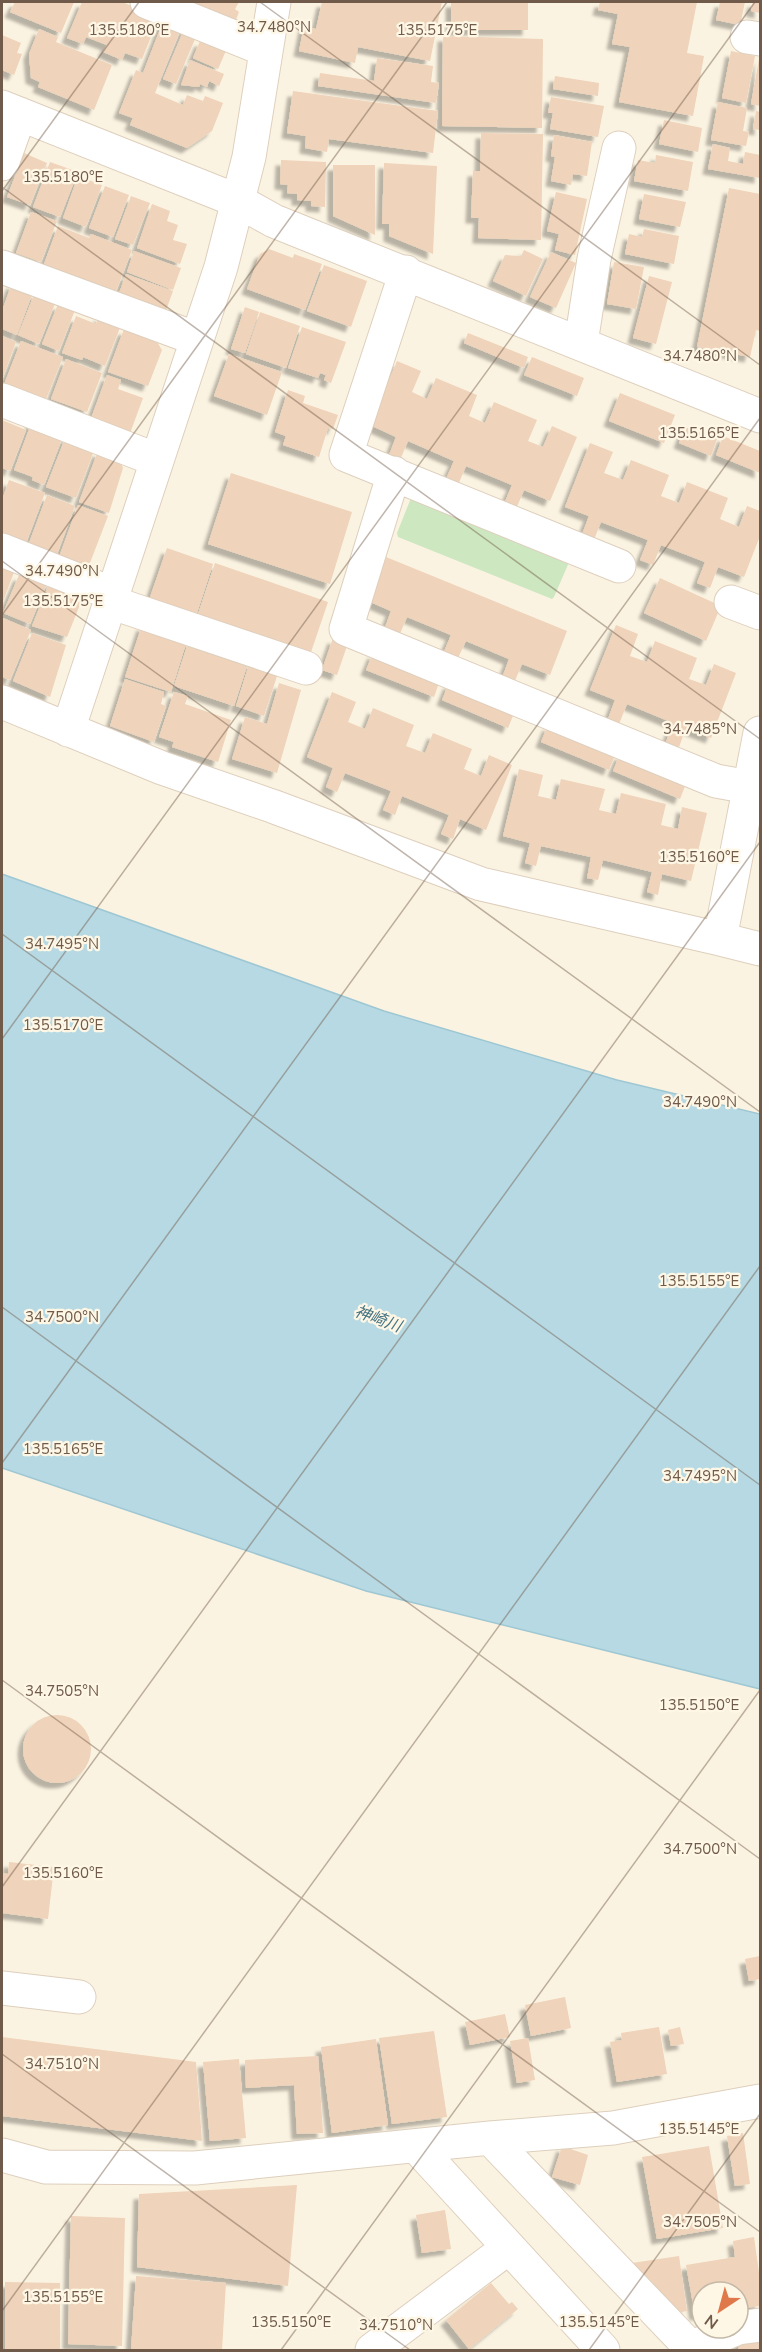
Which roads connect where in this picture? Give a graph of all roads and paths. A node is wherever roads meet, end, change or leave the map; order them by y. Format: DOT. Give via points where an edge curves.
graph roads {
  1 [pos="147,2"];
  2 [pos="274,2"];
  3 [pos="266,50"];
  4 [pos="11,111"];
  5 [pos="619,148"];
  6 [pos="2,164"];
  7 [pos="238,201"];
  8 [pos="2,267"];
  9 [pos="406,272"];
  10 [pos="196,339"];
  11 [pos="581,344"];
  12 [pos="2,400"];
  13 [pos="760,416"];
  14 [pos="157,460"];
  15 [pos="394,473"];
  16 [pos="2,550"];
  17 [pos="619,566"];
  18 [pos="112,598"];
  19 [pos="306,669"];
  20 [pos="2,702"];
  21 [pos="68,730"];
  22 [pos="760,733"];
  23 [pos="749,787"];
  24 [pos="720,939"];
  25 [pos="760,949"];
  26 [pos="2,1988"];
  27 [pos="79,1997"];
  28 [pos="760,2101"];
  29 [pos="490,2138"];
  30 [pos="416,2146"];
  31 [pos="2,2155"];
  32 [pos="508,2248"];
  33 [pos="760,2325"];
  34 [pos="691,2349"];
  35 [pos="372,2350"];
  36 [pos="603,2350"];
  1 -- 3 [label="street"];
  2 -- 3 [label="street"];
  3 -- 7 [label="street"];
  4 -- 6 [label="street"];
  4 -- 7 [label="street"];
  5 -- 11 [label="street" via="594,259"];
  7 -- 9 [label="street" via="274,220"];
  7 -- 10 [label="street"];
  8 -- 10 [label="street"];
  9 -- 11 [label="street"];
  9 -- 15 [label="street" via="346,455"];
  10 -- 14 [label="street"];
  11 -- 13 [label="street"];
  12 -- 14 [label="street"];
  14 -- 18 [label="street"];
  15 -- 17 [label="street"];
  15 -- 23 [label="street" via="346,628 716,781"];
  16 -- 18 [label="street"];
  18 -- 19 [label="street"];
  18 -- 21 [label="street"];
  20 -- 21 [label="street"];
  21 -- 24 [label="street" via="481,884"];
  22 -- 23 [label="street"];
  23 -- 24 [label="street"];
  24 -- 25 [label="street"];
  26 -- 27 [label="street"];
  28 -- 29 [label="street" via="613,2128"];
  29 -- 30 [label="street"];
  29 -- 34 [label="street"];
  30 -- 31 [label="street" via="195,2168 46,2167"];
  30 -- 32 [label="street"];
  32 -- 35 [label="street"];
  32 -- 36 [label="street"];
  33 -- 34 [label="street" via="738,2328"];
}
